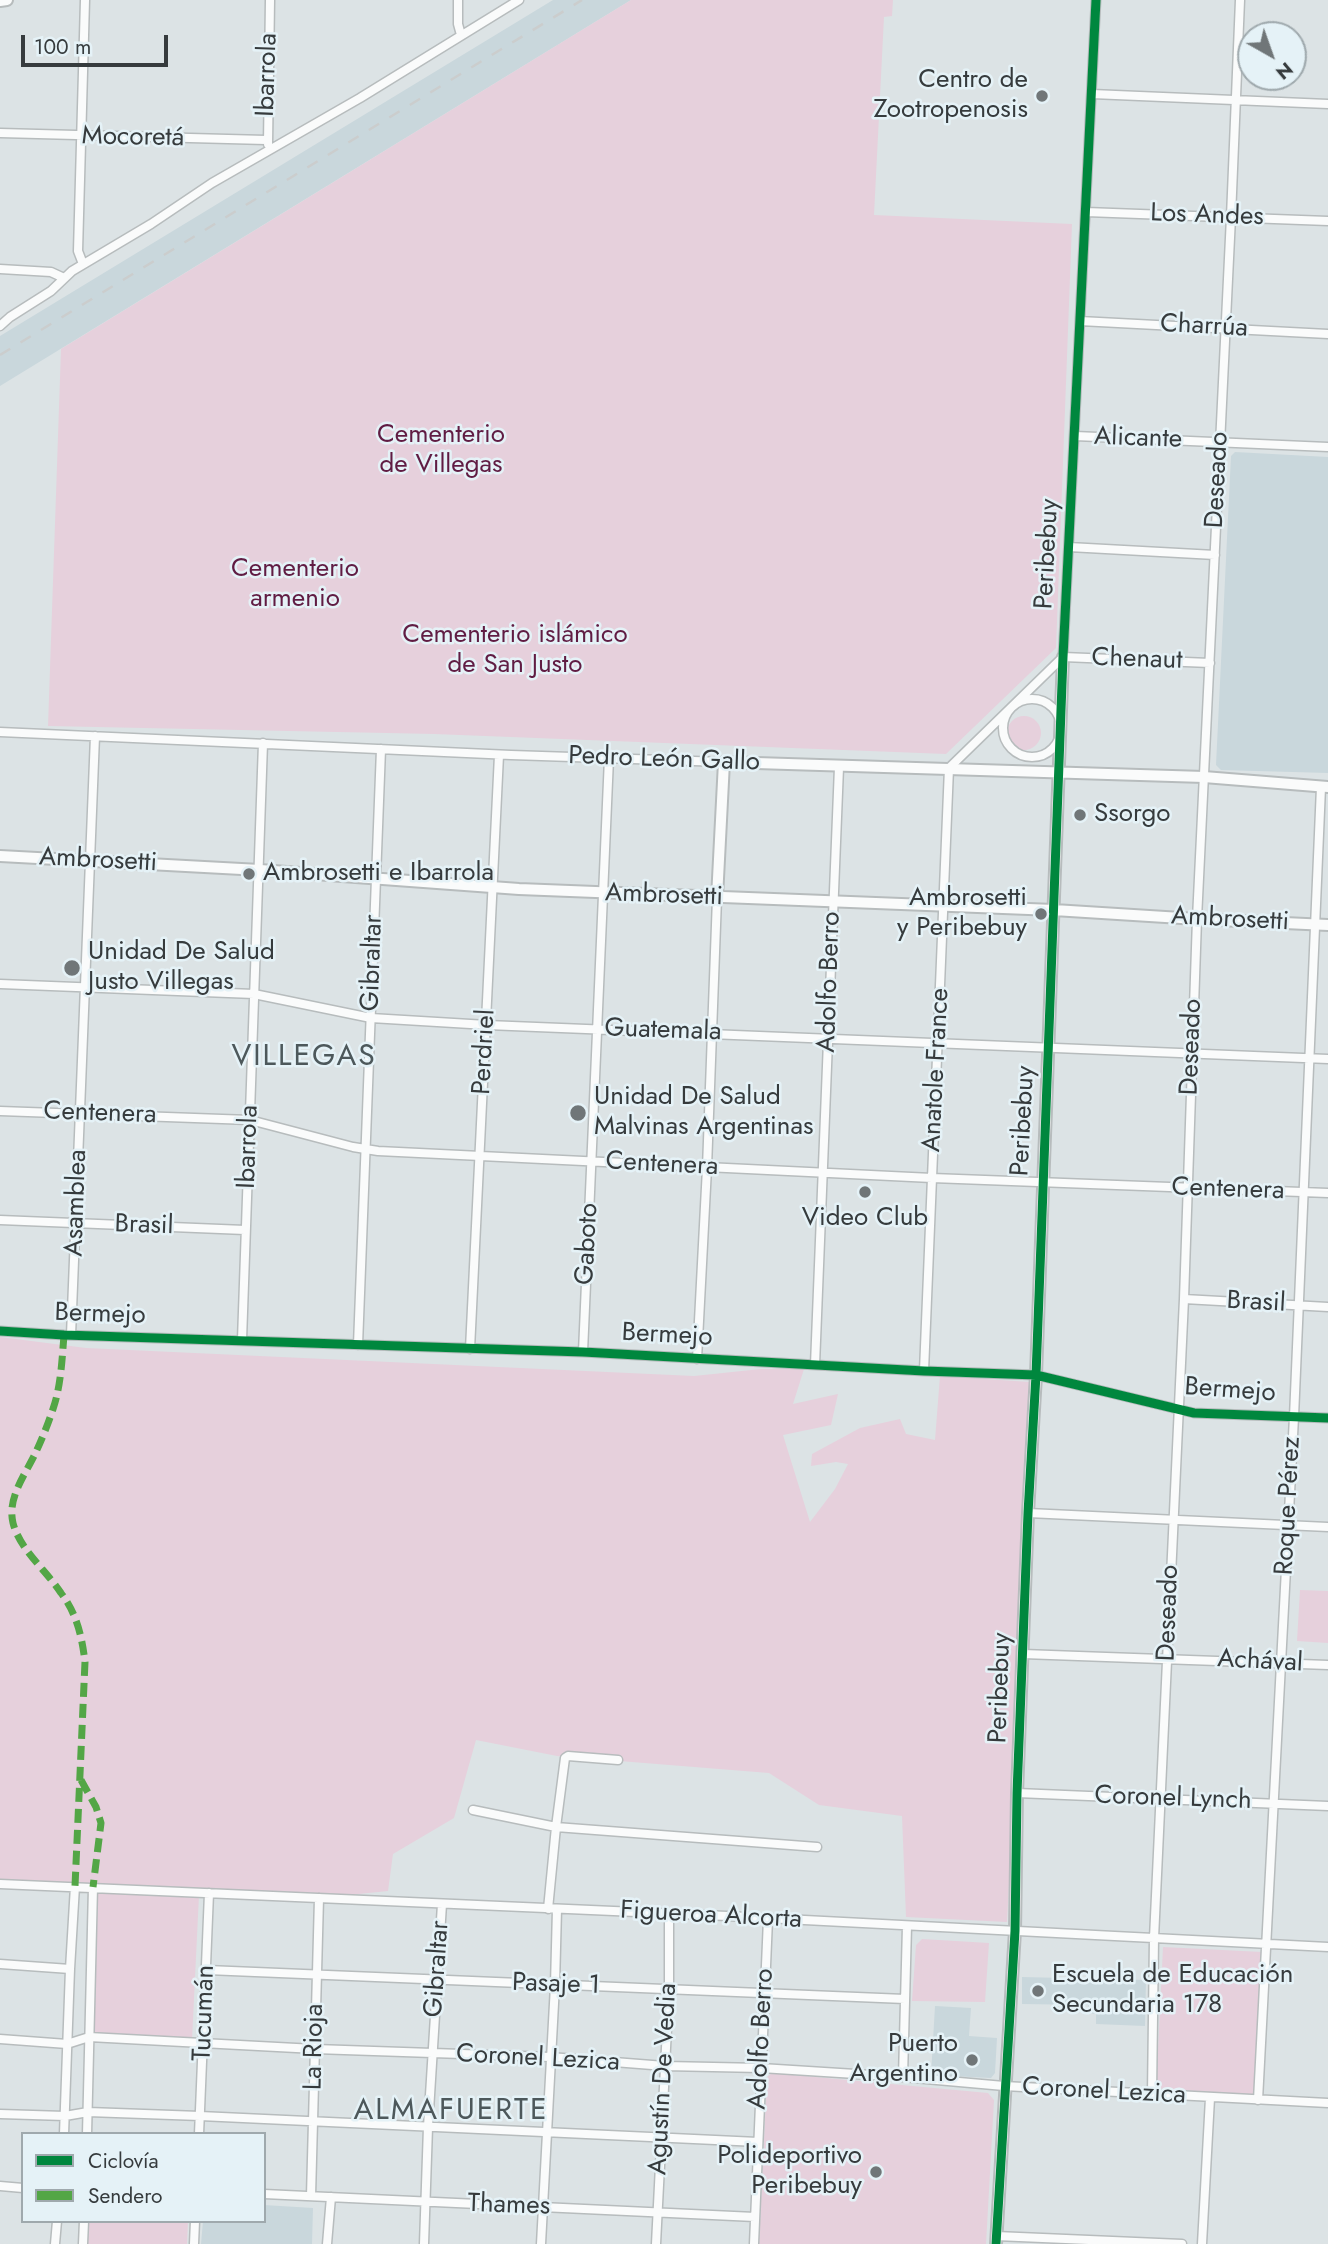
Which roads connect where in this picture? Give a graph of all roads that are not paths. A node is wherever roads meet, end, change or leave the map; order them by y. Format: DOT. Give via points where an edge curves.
graph roads {
  1 [pos="7,0"];
  2 [pos="85,0"];
  3 [pos="270,0"];
  4 [pos="458,0"];
  5 [pos="519,0"];
  6 [pos="1096,0"];
  7 [pos="1240,0"];
  8 [pos="0,1"];
  9 [pos="461,35"];
  10 [pos="1092,94"];
  11 [pos="1235,101"];
  12 [pos="1328,104"];
  13 [pos="0,133"];
  14 [pos="82,137"];
  15 [pos="268,145"];
  16 [pos="1086,212"];
  17 [pos="1231,217"];
  18 [pos="1328,221"];
  19 [pos="83,264"];
  20 [pos="0,269"];
  21 [pos="64,278"];
  22 [pos="1080,321"];
  23 [pos="0,326"];
  24 [pos="1226,328"];
  25 [pos="1328,334"];
  26 [pos="1075,436"];
  27 [pos="1220,442"];
  28 [pos="1328,447"];
  29 [pos="1069,547"];
  30 [pos="1215,555"];
  31 [pos="1063,657"];
  32 [pos="1210,663"];
  33 [pos="1013,707"];
  34 [pos="0,732"];
  35 [pos="1060,734"];
  36 [pos="95,736"];
  37 [pos="263,743"];
  38 [pos="381,749"];
  39 [pos="499,755"];
  40 [pos="609,758"];
  41 [pos="724,762"];
  42 [pos="839,767"];
  43 [pos="949,768"];
  44 [pos="1059,772"];
  45 [pos="1204,777"];
  46 [pos="1325,787"];
  47 [pos="0,856"];
  48 [pos="90,861"];
  49 [pos="260,870"];
  50 [pos="376,879"];
  51 [pos="493,887"];
  52 [pos="602,893"];
  53 [pos="717,898"];
  54 [pos="833,902"];
  55 [pos="944,907"];
  56 [pos="1054,910"];
  57 [pos="1197,919"];
  58 [pos="1315,924"];
  59 [pos="1328,925"];
  60 [pos="0,984"];
  61 [pos="86,987"];
  62 [pos="254,994"];
  63 [pos="371,1018"];
  64 [pos="487,1025"];
  65 [pos="598,1028"];
  66 [pos="712,1034"];
  67 [pos="828,1037"];
  68 [pos="939,1042"];
  69 [pos="1048,1048"];
  70 [pos="1191,1054"];
  71 [pos="1308,1059"];
  72 [pos="1328,1059"];
  73 [pos="0,1111"];
  74 [pos="80,1114"];
  75 [pos="250,1119"];
  76 [pos="366,1150"];
  77 [pos="481,1156"];
  78 [pos="592,1161"];
  79 [pos="707,1168"];
  80 [pos="822,1173"];
  81 [pos="932,1178"];
  82 [pos="1042,1183"];
  83 [pos="1187,1188"];
  84 [pos="1303,1192"];
  85 [pos="1328,1193"];
  86 [pos="0,1220"];
  87 [pos="76,1224"];
  88 [pos="245,1230"];
  89 [pos="1184,1299"];
  90 [pos="1299,1305"];
  91 [pos="1328,1307"];
  92 [pos="0,1331"];
  93 [pos="71,1335"];
  94 [pos="242,1340"];
  95 [pos="358,1345"];
  96 [pos="470,1349"];
  97 [pos="583,1353"];
  98 [pos="697,1359"];
  99 [pos="815,1365"];
  100 [pos="924,1371"];
  101 [pos="1036,1375"];
  102 [pos="1178,1410"];
  103 [pos="1294,1417"];
  104 [pos="1328,1418"];
  105 [pos="1028,1514"];
  106 [pos="1173,1520"];
  107 [pos="1289,1525"];
  108 [pos="1328,1527"];
  109 [pos="1023,1654"];
  110 [pos="1168,1658"];
  111 [pos="1280,1663"];
  112 [pos="1328,1665"];
  113 [pos="618,1760"];
  114 [pos="1017,1793"];
  115 [pos="1162,1798"];
  116 [pos="1273,1804"];
  117 [pos="1328,1806"];
  118 [pos="473,1810"];
  119 [pos="556,1827"];
  120 [pos="817,1847"];
  121 [pos="0,1884"];
  122 [pos="75,1886"];
  123 [pos="93,1887"];
  124 [pos="209,1893"];
  125 [pos="319,1898"];
  126 [pos="442,1904"];
  127 [pos="553,1909"];
  128 [pos="669,1914"];
  129 [pos="768,1919"];
  130 [pos="907,1926"];
  131 [pos="1015,1931"];
  132 [pos="1154,1938"];
  133 [pos="1266,1945"];
  134 [pos="1328,1947"];
  135 [pos="0,1965"];
  136 [pos="69,1969"];
  137 [pos="207,1970"];
  138 [pos="316,1975"];
  139 [pos="438,1980"];
  140 [pos="555,1985"];
  141 [pos="669,1989"];
  142 [pos="764,1994"];
  143 [pos="905,1999"];
  144 [pos="89,2037"];
  145 [pos="0,2039"];
  146 [pos="67,2044"];
  147 [pos="204,2044"];
  148 [pos="316,2049"];
  149 [pos="433,2053"];
  150 [pos="550,2057"];
  151 [pos="665,2066"];
  152 [pos="761,2068"];
  153 [pos="903,2077"];
  154 [pos="1004,2087"];
  155 [pos="1152,2094"];
  156 [pos="1210,2098"];
  157 [pos="1258,2100"];
  158 [pos="1328,2103"];
  159 [pos="88,2112"];
  160 [pos="0,2114"];
  161 [pos="65,2116"];
  162 [pos="200,2116"];
  163 [pos="313,2121"];
  164 [pos="428,2127"];
  165 [pos="64,2132"];
  166 [pos="87,2132"];
  167 [pos="199,2132"];
  168 [pos="547,2134"];
  169 [pos="663,2138"];
  170 [pos="758,2142"];
  171 [pos="0,2186"];
  172 [pos="21,2188"];
  173 [pos="266,2194"];
  174 [pos="311,2196"];
  175 [pos="331,2197"];
  176 [pos="425,2203"];
  177 [pos="543,2207"];
  178 [pos="658,2211"];
  179 [pos="755,2217"];
  180 [pos="57,2223"];
  181 [pos="84,2223"];
  182 [pos="195,2223"];
  183 [pos="996,2240"];
  184 [pos="55,2244"];
  185 [pos="83,2244"];
  186 [pos="194,2244"];
  187 [pos="327,2244"];
  188 [pos="424,2244"];
  189 [pos="541,2244"];
  190 [pos="656,2244"];
  191 [pos="754,2244"];
  192 [pos="1182,2244"];
  193 [pos="1202,2244"];
  1 -- 8 [label="street"];
  2 -- 14 [label="street"];
  3 -- 15 [label="street, Ibarrola"];
  4 -- 9 [label="street"];
  5 -- 9 [label="street"];
  6 -- 10 [label="street, Peribebuy"];
  7 -- 11 [label="street, Deseado"];
  9 -- 15 [label="street" via="360,98"];
  10 -- 11 [label="street"];
  10 -- 16 [label="street, Peribebuy"];
  11 -- 12 [label="street"];
  11 -- 17 [label="street, Deseado"];
  13 -- 14 [label="street, Mocoretá"];
  14 -- 15 [label="street, Mocoretá"];
  14 -- 19 [label="street" via="78,251"];
  15 -- 19 [label="street"];
  16 -- 17 [label="street, Los Andes"];
  16 -- 22 [label="street, Peribebuy"];
  17 -- 18 [label="street, Los Andes"];
  17 -- 24 [label="street, Deseado"];
  19 -- 21 [label="street"];
  20 -- 21 [label="street" via="51,272"];
  21 -- 23 [label="street"];
  22 -- 24 [label="street, Charrúa"];
  22 -- 26 [label="street, Peribebuy"];
  24 -- 25 [label="street, Charrúa"];
  24 -- 27 [label="street, Deseado"];
  26 -- 27 [label="street, Alicante"];
  26 -- 29 [label="street, Peribebuy"];
  27 -- 28 [label="street, Alicante"];
  27 -- 30 [label="street, Deseado"];
  29 -- 30 [label="street"];
  29 -- 31 [label="street, Peribebuy"];
  30 -- 32 [label="street, Deseado"];
  31 -- 32 [label="street, Chenaut"];
  31 -- 33 [label="street"];
  31 -- 35 [label="street, Peribebuy"];
  32 -- 45 [label="street, Deseado"];
  33 -- 35 [label="street" via="1029,699 1046,703 1058,716"];
  33 -- 35 [label="street" via="1006,715 1003,734 1014,751 1042,755"];
  33 -- 43 [label="street"];
  34 -- 36 [label="street, Pedro León Gallo"];
  35 -- 44 [label="street, Peribebuy"];
  36 -- 37 [label="street, Pedro León Gallo"];
  36 -- 48 [label="street, Asamblea"];
  37 -- 38 [label="street, Pedro León Gallo"];
  37 -- 49 [label="street, Ibarrola"];
  38 -- 39 [label="street, Pedro León Gallo"];
  38 -- 50 [label="street, Gibraltar"];
  39 -- 40 [label="street, Pedro León Gallo"];
  39 -- 51 [label="street, Perdriel"];
  40 -- 41 [label="street, Pedro León Gallo"];
  40 -- 52 [label="street, Gaboto"];
  41 -- 42 [label="street, Pedro León Gallo"];
  41 -- 53 [label="street"];
  42 -- 43 [label="street, Pedro León Gallo"];
  42 -- 54 [label="street, Adolfo Berro"];
  43 -- 44 [label="street, Pedro León Gallo"];
  43 -- 55 [label="street, Anatole France"];
  44 -- 45 [label="street, Pedro León Gallo"];
  44 -- 56 [label="street, Peribebuy"];
  45 -- 46 [label="street, Pedro León Gallo"];
  45 -- 57 [label="street, Deseado"];
  46 -- 58 [label="street, Roque Pérez"];
  47 -- 48 [label="street, Ambrosetti"];
  48 -- 49 [label="street, Ambrosetti"];
  48 -- 61 [label="street, Asamblea"];
  49 -- 50 [label="street, Ambrosetti"];
  49 -- 62 [label="street, Ibarrola"];
  50 -- 51 [label="street, Ambrosetti"];
  50 -- 63 [label="street, Gibraltar"];
  51 -- 52 [label="street, Ambrosetti"];
  51 -- 64 [label="street, Perdriel"];
  52 -- 53 [label="street, Ambrosetti"];
  52 -- 65 [label="street, Gaboto"];
  53 -- 54 [label="street, Ambrosetti"];
  53 -- 66 [label="street"];
  54 -- 55 [label="street, Ambrosetti"];
  54 -- 67 [label="street, Adolfo Berro"];
  55 -- 56 [label="street, Ambrosetti"];
  55 -- 68 [label="street, Anatole France"];
  56 -- 57 [label="street, Ambrosetti"];
  56 -- 69 [label="street, Peribebuy"];
  57 -- 58 [label="street, Ambrosetti"];
  57 -- 70 [label="street, Deseado"];
  58 -- 59 [label="street, Ambrosetti"];
  58 -- 71 [label="street, Roque Pérez"];
  60 -- 61 [label="street, Guatemala"];
  61 -- 62 [label="street, Guatemala"];
  61 -- 74 [label="street, Asamblea"];
  62 -- 63 [label="street, Guatemala"];
  62 -- 75 [label="street, Ibarrola"];
  63 -- 64 [label="street, Guatemala"];
  63 -- 76 [label="street, Gibraltar"];
  64 -- 65 [label="street, Guatemala"];
  64 -- 77 [label="street, Perdriel"];
  65 -- 66 [label="street, Guatemala"];
  65 -- 78 [label="street, Gaboto"];
  66 -- 67 [label="street, Guatemala"];
  66 -- 79 [label="street"];
  67 -- 68 [label="street, Guatemala"];
  67 -- 80 [label="street, Adolfo Berro"];
  68 -- 69 [label="street, Guatemala"];
  68 -- 81 [label="street, Anatole France"];
  69 -- 70 [label="street, Guatemala"];
  69 -- 82 [label="street, Peribebuy"];
  70 -- 71 [label="street, Guatemala"];
  70 -- 83 [label="street, Deseado"];
  71 -- 72 [label="street, Guatemala"];
  71 -- 84 [label="street, Roque Pérez"];
  73 -- 74 [label="street, Centenera"];
  74 -- 75 [label="street, Centenera"];
  74 -- 87 [label="street, Asamblea"];
  75 -- 76 [label="street, Centenera"];
  75 -- 88 [label="street, Ibarrola"];
  76 -- 77 [label="street, Centenera"];
  76 -- 95 [label="street, Gibraltar"];
  77 -- 78 [label="street, Centenera"];
  77 -- 96 [label="street, Perdriel"];
  78 -- 79 [label="street, Centenera"];
  78 -- 97 [label="street, Gaboto"];
  79 -- 80 [label="street, Centenera"];
  79 -- 98 [label="street"];
  80 -- 81 [label="street, Centenera"];
  80 -- 99 [label="street, Adolfo Berro"];
  81 -- 82 [label="street, Centenera"];
  81 -- 100 [label="street, Anatole France"];
  82 -- 83 [label="street, Centenera"];
  82 -- 101 [label="street, Peribebuy"];
  83 -- 84 [label="street, Centenera"];
  83 -- 89 [label="street, Deseado"];
  84 -- 85 [label="street, Centenera"];
  84 -- 90 [label="street, Roque Pérez"];
  86 -- 87 [label="street, Brasil"];
  87 -- 88 [label="street, Brasil"];
  87 -- 93 [label="street, Asamblea"];
  88 -- 94 [label="street, Ibarrola"];
  89 -- 90 [label="street, Brasil"];
  89 -- 102 [label="street, Deseado"];
  90 -- 91 [label="street, Brasil"];
  90 -- 103 [label="street, Roque Pérez"];
  92 -- 93 [label="street, Bermejo"];
  93 -- 94 [label="street, Bermejo"];
  94 -- 95 [label="street, Bermejo"];
  95 -- 96 [label="street, Bermejo"];
  96 -- 97 [label="street, Bermejo"];
  97 -- 98 [label="street, Bermejo"];
  98 -- 99 [label="street, Bermejo"];
  99 -- 100 [label="street, Bermejo"];
  100 -- 101 [label="street, Bermejo"];
  101 -- 102 [label="street, Bermejo"];
  101 -- 105 [label="street, Peribebuy"];
  102 -- 103 [label="street, Bermejo"];
  102 -- 106 [label="street, Deseado"];
  103 -- 104 [label="street, Bermejo"];
  103 -- 107 [label="street, Roque Pérez"];
  105 -- 106 [label="street"];
  105 -- 109 [label="street, Peribebuy"];
  106 -- 107 [label="street"];
  106 -- 110 [label="street, Deseado"];
  107 -- 108 [label="street"];
  107 -- 111 [label="street, Roque Pérez"];
  109 -- 110 [label="street, Achával"];
  109 -- 114 [label="street, Peribebuy"];
  110 -- 111 [label="street, Achával"];
  110 -- 115 [label="street, Deseado"];
  111 -- 112 [label="street, Achával"];
  111 -- 116 [label="street, Roque Pérez"];
  113 -- 119 [label="street" via="565,1758"];
  114 -- 115 [label="street, Coronel Lynch"];
  114 -- 131 [label="street, Peribebuy"];
  115 -- 116 [label="street, Coronel Lynch"];
  115 -- 132 [label="street, Deseado"];
  116 -- 117 [label="street, Coronel Lynch"];
  116 -- 133 [label="street, Roque Pérez"];
  118 -- 119 [label="street"];
  119 -- 120 [label="street"];
  119 -- 127 [label="street"];
  121 -- 122 [label="street, Figueroa Alcorta"];
  122 -- 123 [label="street, Figueroa Alcorta"];
  122 -- 136 [label="street"];
  123 -- 124 [label="street, Figueroa Alcorta"];
  123 -- 144 [label="street"];
  124 -- 125 [label="street, Figueroa Alcorta"];
  124 -- 137 [label="street, Tucumán"];
  125 -- 126 [label="street, Figueroa Alcorta"];
  125 -- 138 [label="street, La Rioja"];
  126 -- 127 [label="street, Figueroa Alcorta"];
  126 -- 139 [label="street, Gibraltar"];
  127 -- 128 [label="street, Figueroa Alcorta"];
  127 -- 140 [label="street"];
  128 -- 129 [label="street, Figueroa Alcorta"];
  128 -- 141 [label="street, Agustín De Vedia"];
  129 -- 130 [label="street, Figueroa Alcorta"];
  129 -- 142 [label="street, Adolfo Berro"];
  130 -- 131 [label="street, Figueroa Alcorta"];
  130 -- 143 [label="street"];
  131 -- 132 [label="street, Figueroa Alcorta"];
  131 -- 154 [label="street, Peribebuy"];
  132 -- 133 [label="street, Figueroa Alcorta"];
  132 -- 155 [label="street, Deseado"];
  133 -- 134 [label="street, Figueroa Alcorta"];
  133 -- 157 [label="street, Roque Pérez"];
  135 -- 136 [label="street"];
  136 -- 146 [label="street"];
  137 -- 138 [label="street, Pasaje 1"];
  137 -- 147 [label="street, Tucumán"];
  138 -- 139 [label="street, Pasaje 1"];
  138 -- 148 [label="street, La Rioja"];
  139 -- 140 [label="street, Pasaje 1"];
  139 -- 149 [label="street, Gibraltar"];
  140 -- 141 [label="street, Pasaje 1"];
  140 -- 150 [label="street"];
  141 -- 142 [label="street, Pasaje 1"];
  141 -- 151 [label="street, Agustín De Vedia"];
  142 -- 143 [label="street, Pasaje 1"];
  142 -- 152 [label="street, Adolfo Berro"];
  143 -- 153 [label="street"];
  144 -- 146 [label="street, Coronel Lezica"];
  144 -- 147 [label="street, Coronel Lezica"];
  144 -- 159 [label="street"];
  145 -- 146 [label="street, Coronel Lezica"];
  146 -- 161 [label="street"];
  147 -- 148 [label="street, Coronel Lezica"];
  147 -- 162 [label="street, Tucumán"];
  148 -- 149 [label="street, Coronel Lezica"];
  148 -- 163 [label="street, La Rioja"];
  149 -- 150 [label="street, Coronel Lezica"];
  149 -- 164 [label="street, Gibraltar"];
  150 -- 151 [label="street, Coronel Lezica"];
  150 -- 168 [label="street"];
  151 -- 152 [label="street, Coronel Lezica"];
  151 -- 169 [label="street, Agustín De Vedia"];
  152 -- 153 [label="street, Coronel Lezica"];
  152 -- 170 [label="street, Adolfo Berro"];
  153 -- 154 [label="street, Coronel Lezica"];
  154 -- 155 [label="street, Coronel Lezica"];
  154 -- 183 [label="street, Peribebuy"];
  155 -- 156 [label="street, Coronel Lezica"];
  156 -- 157 [label="street, Coronel Lezica"];
  156 -- 193 [label="street"];
  157 -- 158 [label="street, Coronel Lezica"];
  159 -- 161 [label="street"];
  159 -- 162 [label="street"];
  159 -- 166 [label="street"];
  160 -- 161 [label="street"];
  161 -- 165 [label="street"];
  162 -- 163 [label="street"];
  162 -- 167 [label="street, Tucumán"];
  163 -- 164 [label="street"];
  163 -- 174 [label="street, La Rioja"];
  164 -- 168 [label="street"];
  164 -- 176 [label="street, Gibraltar"];
  168 -- 169 [label="street"];
  168 -- 177 [label="street"];
  169 -- 170 [label="street"];
  169 -- 178 [label="street, Agustín De Vedia"];
  170 -- 179 [label="street, Adolfo Berro"];
  171 -- 172 [label="street"];
  173 -- 174 [label="street, Thames"];
  174 -- 175 [label="street, Thames"];
  175 -- 176 [label="street, Thames"];
  175 -- 187 [label="street"];
  176 -- 177 [label="street, Thames"];
  176 -- 188 [label="street, Gibraltar"];
  177 -- 178 [label="street, Thames"];
  177 -- 189 [label="street"];
  178 -- 179 [label="street, Thames"];
  178 -- 190 [label="street, Agustín De Vedia"];
  179 -- 191 [label="street, Adolfo Berro"];
  180 -- 184 [label="street"];
  181 -- 185 [label="street"];
  182 -- 186 [label="street"];
  183 -- 192 [label="street"];
}
